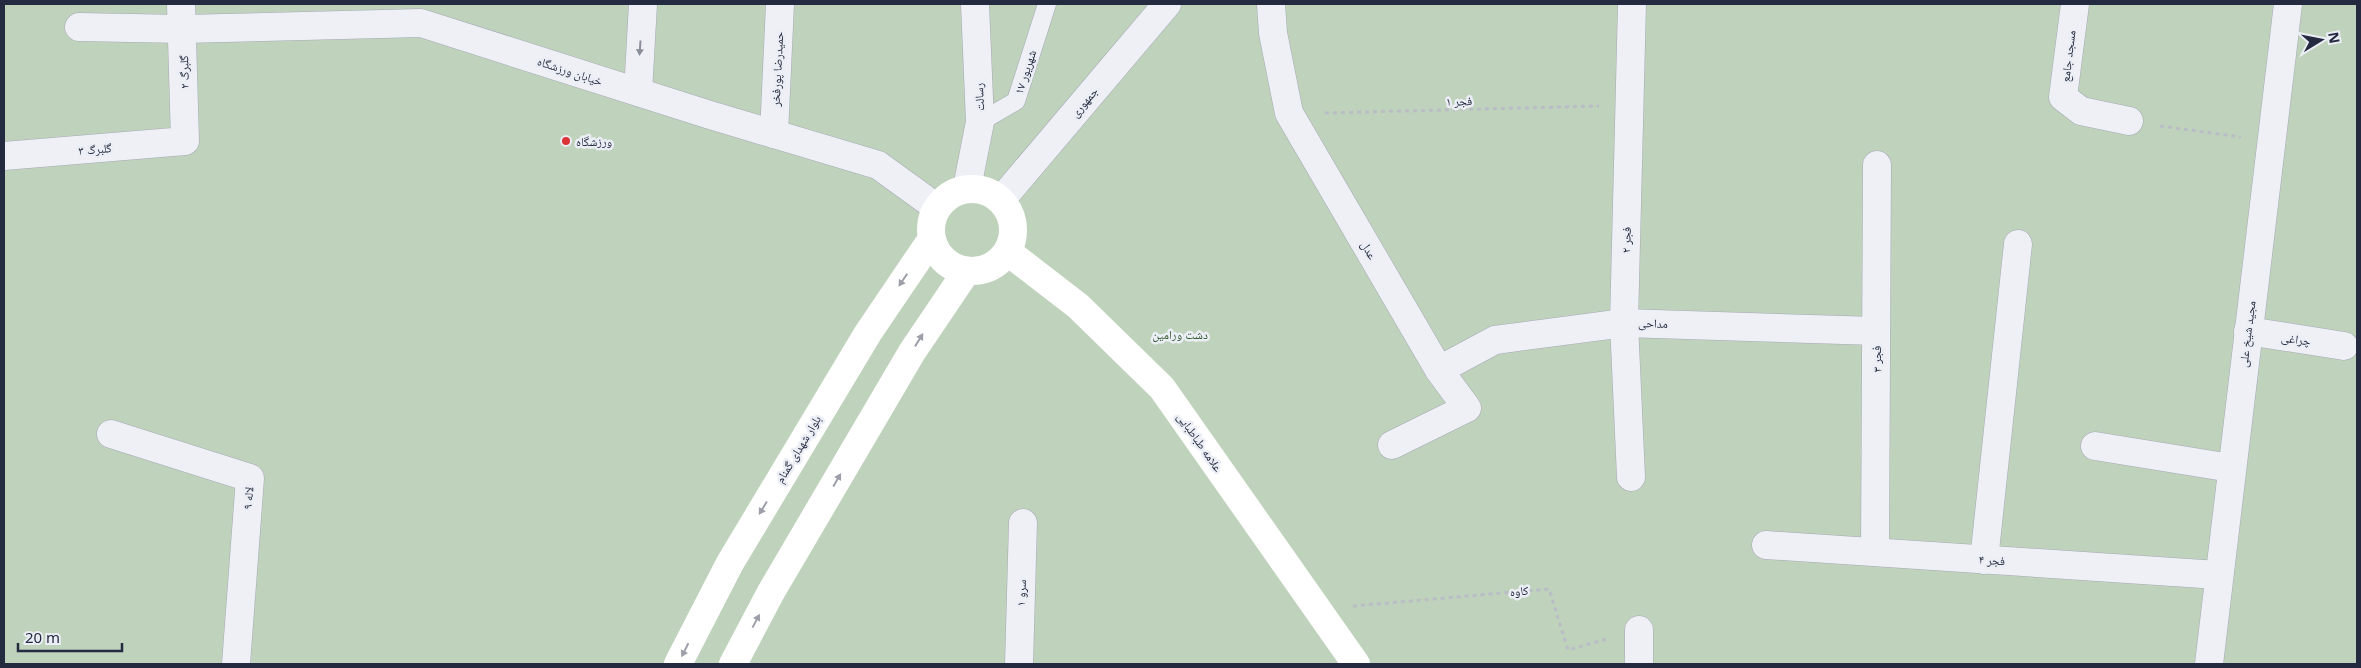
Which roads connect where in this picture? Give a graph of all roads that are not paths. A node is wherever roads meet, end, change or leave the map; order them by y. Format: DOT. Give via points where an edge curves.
graph roads {
  1 [pos="643,4"];
  2 [pos="780,4"];
  3 [pos="975,4"];
  4 [pos="1047,4"];
  5 [pos="1167,4"];
  6 [pos="1271,4"];
  7 [pos="1632,4"];
  8 [pos="2075,4"];
  9 [pos="2288,4"];
  10 [pos="421,14"];
  11 [pos="182,16"];
  12 [pos="80,27"];
  13 [pos="638,92"];
  14 [pos="2129,121"];
  15 [pos="980,122"];
  16 [pos="774,134"];
  17 [pos="185,141"];
  18 [pos="4,156"];
  19 [pos="1877,165"];
  20 [pos="967,188"];
  21 [pos="1001,200"];
  22 [pos="936,207"];
  23 [pos="931,240"];
  24 [pos="2018,244"];
  25 [pos="1008,252"];
  26 [pos="966,272"];
  27 [pos="1624,322"];
  28 [pos="1876,331"];
  29 [pos="2248,331"];
  30 [pos="2344,346"];
  31 [pos="1439,370"];
  32 [pos="111,434"];
  33 [pos="1392,445"];
  34 [pos="2095,446"];
  35 [pos="2231,468"];
  36 [pos="1631,477"];
  37 [pos="1023,522"];
  38 [pos="1766,545"];
  39 [pos="1875,552"];
  40 [pos="1984,560"];
  41 [pos="2218,575"];
  42 [pos="1639,630"];
  43 [pos="236,664"];
  44 [pos="678,664"];
  45 [pos="733,664"];
  46 [pos="1019,664"];
  47 [pos="1356,664"];
  48 [pos="1639,664"];
  49 [pos="2209,664"];
  1 -- 13 [label="street, one-way"];
  2 -- 16 [label="street, حمیدرضا پورفخر"];
  3 -- 15 [label="street, رسالت"];
  4 -- 15 [label="lane, ۱۷ شهریور" via="1016,101"];
  5 -- 21 [label="street, جمهوری"];
  6 -- 31 [label="street, عدل" via="1273,33 1289,113"];
  7 -- 27 [label="street, فجر ۲"];
  8 -- 14 [label="street, مسجد جامع" via="2063,97 2081,111"];
  9 -- 29 [label="street, مجید شیخ علی"];
  10 -- 11 [label="street, خیابان ورزشگاه"];
  10 -- 13 [label="street, خیابان ورزشگاه"];
  11 -- 12 [label="street, خیابان ورزشگاه"];
  11 -- 17 [label="street, گلبرگ ۲"];
  13 -- 16 [label="street, خیابان ورزشگاه"];
  15 -- 20 [label="street, رسالت"];
  16 -- 22 [label="street, خیابان ورزشگاه" via="878,166"];
  17 -- 18 [label="street, گلبرگ ۳"];
  19 -- 28 [label="street, فجر ۳"];
  20 -- 21 [label="street" via="986,190"];
  20 -- 22 [label="street" via="950,194"];
  21 -- 25 [label="street" via="1011,216 1013,235"];
  22 -- 23 [label="street" via="931,223"];
  23 -- 26 [label="street" via="938,255 950,266"];
  23 -- 44 [label="street, بلوار شهدای گمنام, one-way" via="868,333 730,563"];
  24 -- 40 [label="street"];
  25 -- 26 [label="street" via="996,264 982,271"];
  25 -- 47 [label="street, علامه طباطبایی" via="1078,306 1162,388"];
  45 -- 26 [label="street, one-way" via="771,592 912,352"];
  27 -- 28 [label="street, مداحی"];
  27 -- 31 [label="street, مداحی" via="1495,340"];
  27 -- 36 [label="street, فجر ۲"];
  28 -- 39 [label="street, فجر ۳"];
  29 -- 30 [label="street, چراغی"];
  29 -- 35 [label="street, مجید شیخ علی"];
  31 -- 33 [label="street, عدل" via="1467,408"];
  32 -- 43 [label="street, لاله ۹" via="250,478"];
  34 -- 35 [label="street"];
  35 -- 41 [label="street, مجید شیخ علی"];
  37 -- 46 [label="street, سرو ۱"];
  38 -- 39 [label="street, فجر ۴"];
  39 -- 40 [label="street, فجر ۴"];
  40 -- 41 [label="street, فجر ۴"];
  41 -- 49 [label="street, مجید شیخ علی"];
  42 -- 48 [label="street"];
}
